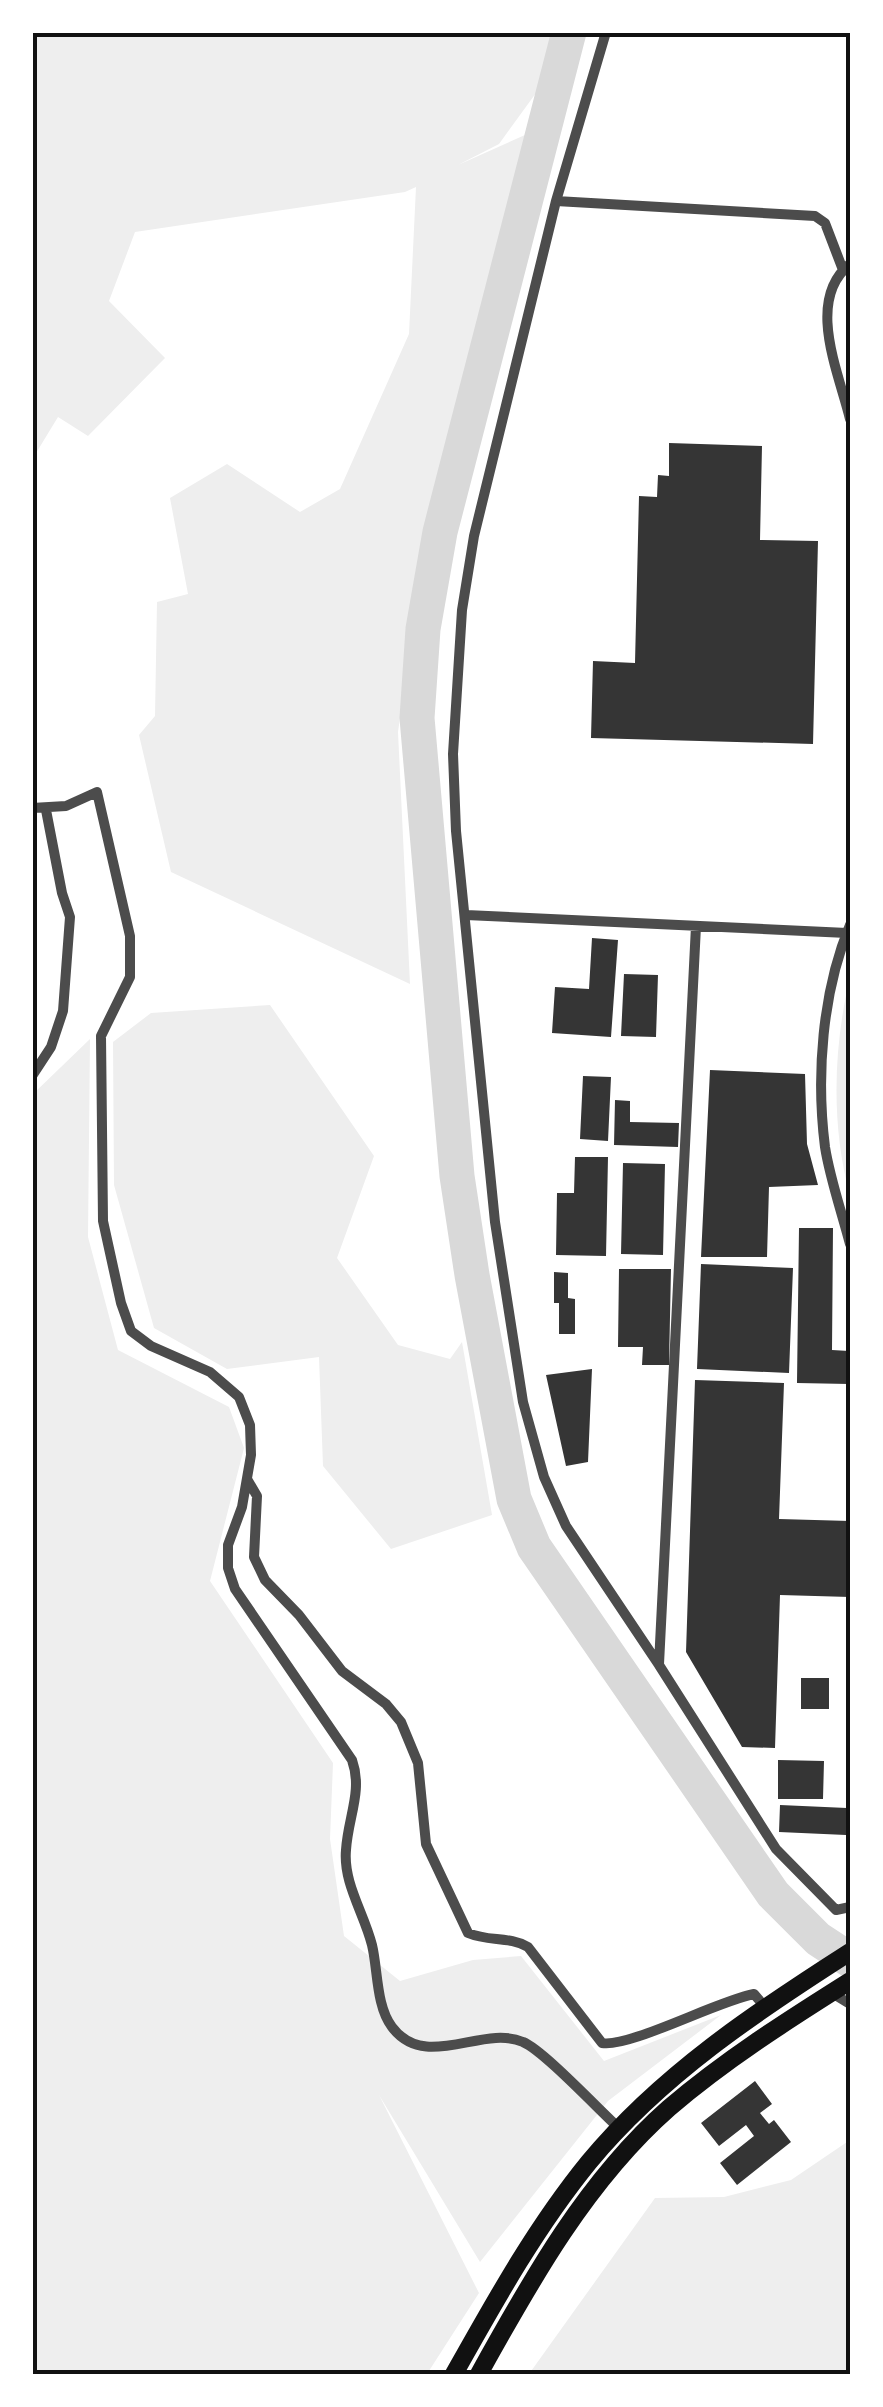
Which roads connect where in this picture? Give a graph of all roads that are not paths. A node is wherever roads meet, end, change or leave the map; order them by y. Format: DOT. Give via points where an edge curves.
graph roads {
  1 [pos="606,32"];
  2 [pos="556,201"];
  3 [pos="847,267"];
  4 [pos="850,419"];
  5 [pos="32,808"];
  6 [pos="46,810"];
  7 [pos="466,915"];
  8 [pos="696,926"];
  9 [pos="849,929"];
  10 [pos="51,1047"];
  11 [pos="32,1059"];
  12 [pos="32,1076"];
  13 [pos="850,1244"];
  14 [pos="247,1479"];
  15 [pos="660,1665"];
  16 [pos="850,1907"];
  17 [pos="850,1952"];
  18 [pos="843,1985"];
  19 [pos="850,2004"];
  20 [pos="765,2007"];
  21 [pos="620,2129"];
  22 [pos="454,2374"];
  23 [pos="478,2374"];
  1 -- 2 [label="street"];
  2 -- 3 [label="street" via="815,216"];
  2 -- 7 [label="street" via="462,610 453,754"];
  3 -- 4 [label="street" via="828,297 828,329"];
  5 -- 6 [label="street"];
  6 -- 10 [label="street" via="70,917 66,993"];
  6 -- 14 [label="street" via="97,792 130,936 130,977 100,1036 104,1222 121,1303 131,1331 210,1372 239,1398 250,1426"];
  7 -- 8 [label="street"];
  7 -- 15 [label="street" via="496,1222 523,1402 566,1526"];
  8 -- 9 [label="street"];
  8 -- 15 [label="street"];
  9 -- 13 [label="street" via="833,984 822,1089 826,1149"];
  10 -- 11 [label="street"];
  10 -- 12 [label="street"];
  14 -- 20 [label="street" via="257,1496 254,1557 265,1580 342,1671 401,1722 418,1763 426,1844 468,1933 514,1939 528,1948 602,2043 731,1998 754,1994"];
  14 -- 21 [label="street" via="228,1568 234,1589 359,1778 346,1850 348,1880 392,2028 427,2046 503,2036 526,2042"];
  15 -- 16 [label="street" via="776,1848 836,1910"];
  17 -- 20 [label="main road"];
  18 -- 19 [label="street"];
  18 -- 23 [label="main road" via="667,2110 558,2239"];
  20 -- 21 [label="main road" via="649,2098"];
  21 -- 22 [label="main road" via="540,2226"];
}
